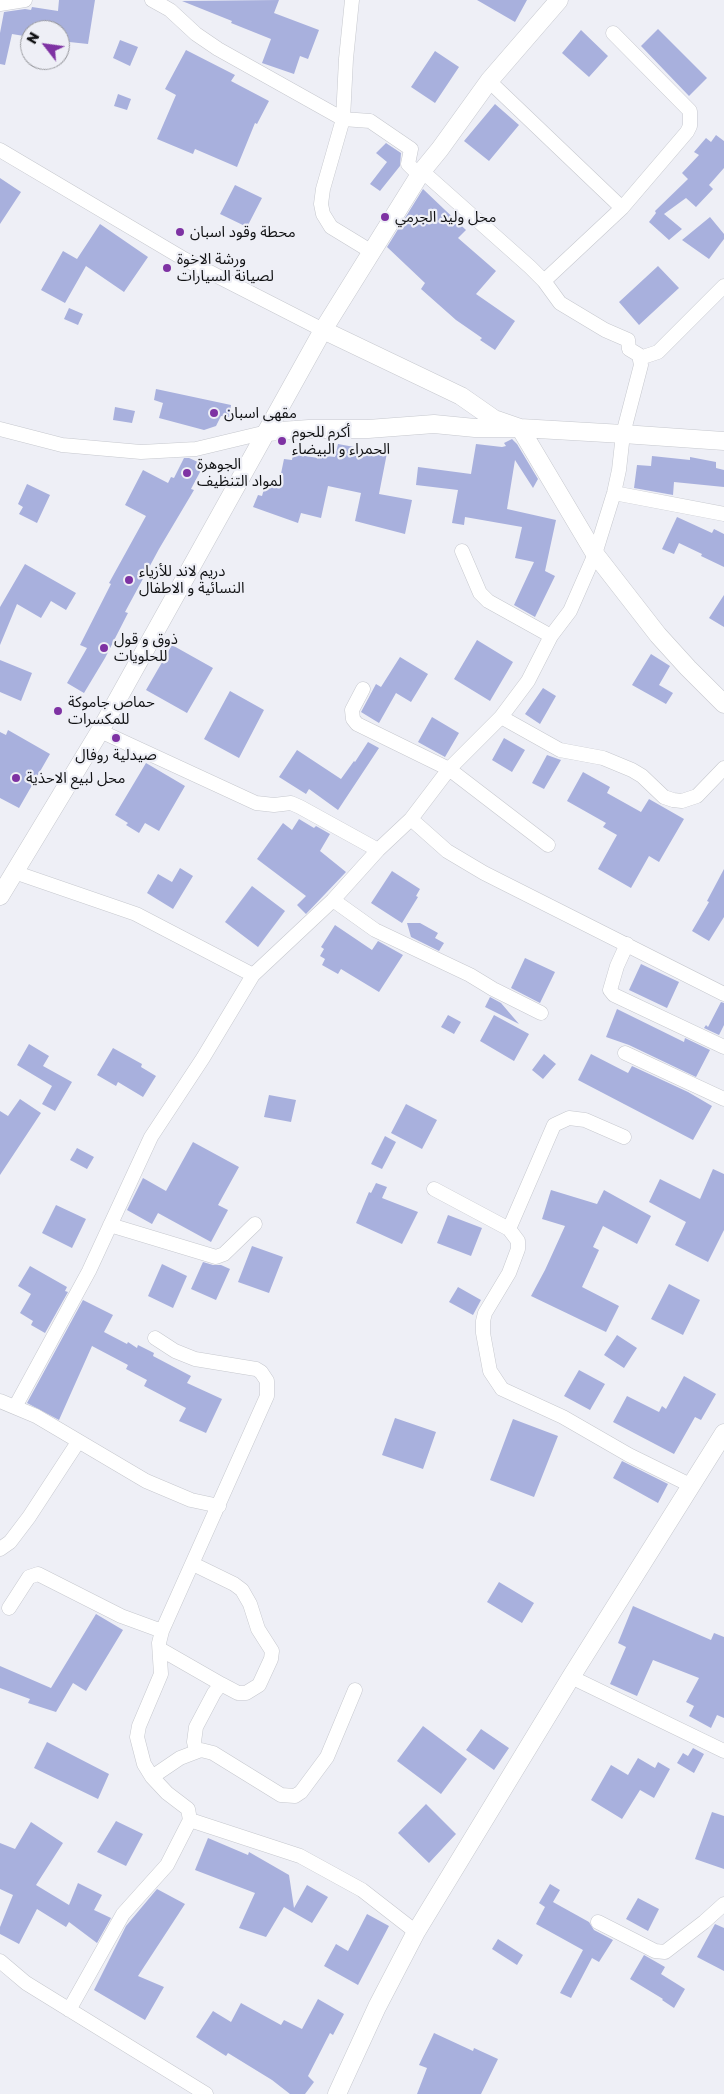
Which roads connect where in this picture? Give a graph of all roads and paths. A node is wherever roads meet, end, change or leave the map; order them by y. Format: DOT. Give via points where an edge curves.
graph roads {
  1 [pos="25,0"];
  2 [pos="152,0"];
  3 [pos="352,0"];
  4 [pos="559,0"];
  5 [pos="0,4"];
  6 [pos="613,33"];
  7 [pos="489,81"];
  8 [pos="343,119"];
  9 [pos="0,150"];
  10 [pos="422,171"];
  11 [pos="622,208"];
  12 [pos="372,252"];
  13 [pos="544,281"];
  14 [pos="724,286"];
  15 [pos="323,330"];
  16 [pos="640,358"];
  17 [pos="520,428"];
  18 [pos="0,429"];
  19 [pos="267,432"];
  20 [pos="623,434"];
  21 [pos="724,441"];
  22 [pos="614,493"];
  23 [pos="724,514"];
  24 [pos="462,551"];
  25 [pos="595,554"];
  26 [pos="552,636"];
  27 [pos="363,689"];
  28 [pos="722,699"];
  29 [pos="501,717"];
  30 [pos="100,731"];
  31 [pos="724,768"];
  32 [pos="449,769"];
  33 [pos="412,819"];
  34 [pos="548,845"];
  35 [pos="378,850"];
  36 [pos="14,872"];
  37 [pos="0,896"];
  38 [pos="334,900"];
  39 [pos="627,944"];
  40 [pos="253,975"];
  41 [pos="724,994"];
  42 [pos="541,1013"];
  43 [pos="724,1047"];
  44 [pos="625,1053"];
  45 [pos="723,1096"];
  46 [pos="624,1137"];
  47 [pos="434,1189"];
  48 [pos="255,1224"];
  49 [pos="110,1225"];
  50 [pos="509,1229"];
  51 [pos="154,1338"];
  52 [pos="0,1401"];
  53 [pos="15,1406"];
  54 [pos="724,1433"];
  55 [pos="78,1442"];
  56 [pos="690,1485"];
  57 [pos="219,1506"];
  58 [pos="0,1549"];
  59 [pos="193,1564"];
  60 [pos="9,1608"];
  61 [pos="162,1631"];
  62 [pos="160,1649"];
  63 [pos="571,1677"];
  64 [pos="221,1684"];
  65 [pos="355,1690"];
  66 [pos="196,1750"];
  67 [pos="724,1751"];
  68 [pos="152,1776"];
  69 [pos="190,1820"];
  70 [pos="724,1904"];
  71 [pos="598,1922"];
  72 [pos="416,1932"];
  73 [pos="0,1962"];
  74 [pos="69,2010"];
  75 [pos="206,2094"];
  76 [pos="337,2094"];
  1 -- 5 [label="street"];
  2 -- 8 [label="street" via="170,10 218,49"];
  3 -- 8 [label="street"];
  4 -- 7 [label="street"];
  6 -- 11 [label="street" via="690,111 691,119 688,132"];
  7 -- 10 [label="street"];
  7 -- 11 [label="street"];
  8 -- 10 [label="street" via="370,121 411,149 408,164 415,171"];
  8 -- 12 [label="street" via="323,189 323,214 331,227"];
  9 -- 15 [label="street" via="184,259"];
  10 -- 12 [label="street"];
  10 -- 13 [label="street"];
  11 -- 13 [label="street"];
  12 -- 15 [label="street"];
  13 -- 16 [label="street" via="560,302 628,340 629,349"];
  14 -- 16 [label="street" via="658,352"];
  15 -- 17 [label="street" via="461,396 494,419"];
  15 -- 19 [label="street"];
  16 -- 20 [label="street" via="640,375"];
  17 -- 19 [label="street" via="434,424"];
  17 -- 20 [label="street"];
  17 -- 25 [label="street"];
  18 -- 19 [label="street" via="62,445 141,452 196,450"];
  19 -- 30 [label="street"];
  20 -- 21 [label="street"];
  20 -- 22 [label="street"];
  22 -- 23 [label="street"];
  22 -- 25 [label="street"];
  24 -- 26 [label="street" via="475,584 484,597"];
  25 -- 26 [label="street" via="570,612"];
  25 -- 28 [label="street" via="658,635"];
  26 -- 29 [label="street" via="528,681"];
  27 -- 32 [label="street" via="352,710 357,724"];
  29 -- 31 [label="street" via="560,750 603,758 632,770 664,797 673,800 697,796"];
  29 -- 32 [label="street"];
  30 -- 35 [label="street" via="256,803 291,803"];
  30 -- 36 [label="street"];
  32 -- 33 [label="street"];
  32 -- 34 [label="street"];
  33 -- 35 [label="street"];
  33 -- 39 [label="street" via="447,851 478,870"];
  35 -- 38 [label="street"];
  36 -- 37 [label="street"];
  36 -- 40 [label="street" via="136,914"];
  38 -- 40 [label="street"];
  38 -- 42 [label="street" via="375,930"];
  39 -- 41 [label="street"];
  39 -- 43 [label="street" via="610,990 614,995"];
  40 -- 49 [label="street" via="151,1137"];
  44 -- 45 [label="street"];
  46 -- 50 [label="street" via="585,1120 569,1118 554,1125"];
  47 -- 50 [label="street"];
  48 -- 49 [label="street" via="224,1254 216,1257"];
  49 -- 53 [label="street" via="89,1271"];
  50 -- 56 [label="street" via="518,1241 518,1249 483,1321 486,1356 496,1382 502,1389"];
  51 -- 57 [label="street" via="195,1358 256,1369 267,1381 263,1409"];
  52 -- 53 [label="street"];
  53 -- 55 [label="street"];
  54 -- 56 [label="street"];
  55 -- 57 [label="street" via="146,1481 182,1497"];
  55 -- 58 [label="street" via="29,1517 10,1542"];
  56 -- 63 [label="street"];
  57 -- 59 [label="street"];
  59 -- 61 [label="street"];
  59 -- 64 [label="street" via="242,1590 272,1651 259,1685 246,1693 238,1693"];
  60 -- 61 [label="street" via="29,1577 38,1574 114,1613"];
  61 -- 62 [label="street"];
  62 -- 64 [label="street"];
  62 -- 68 [label="street" via="162,1674 137,1737 140,1754"];
  63 -- 67 [label="street"];
  63 -- 72 [label="street"];
  64 -- 66 [label="street" via="196,1727"];
  65 -- 66 [label="street" via="327,1757 295,1796 281,1795 213,1753"];
  66 -- 68 [label="street"];
  68 -- 69 [label="street" via="188,1809"];
  69 -- 72 [label="street" via="300,1856 362,1890"];
  69 -- 74 [label="street" via="166,1865 123,1914"];
  70 -- 71 [label="street" via="665,1952 655,1951"];
  72 -- 76 [label="street"];
  73 -- 74 [label="street"];
  74 -- 75 [label="street"];
}
